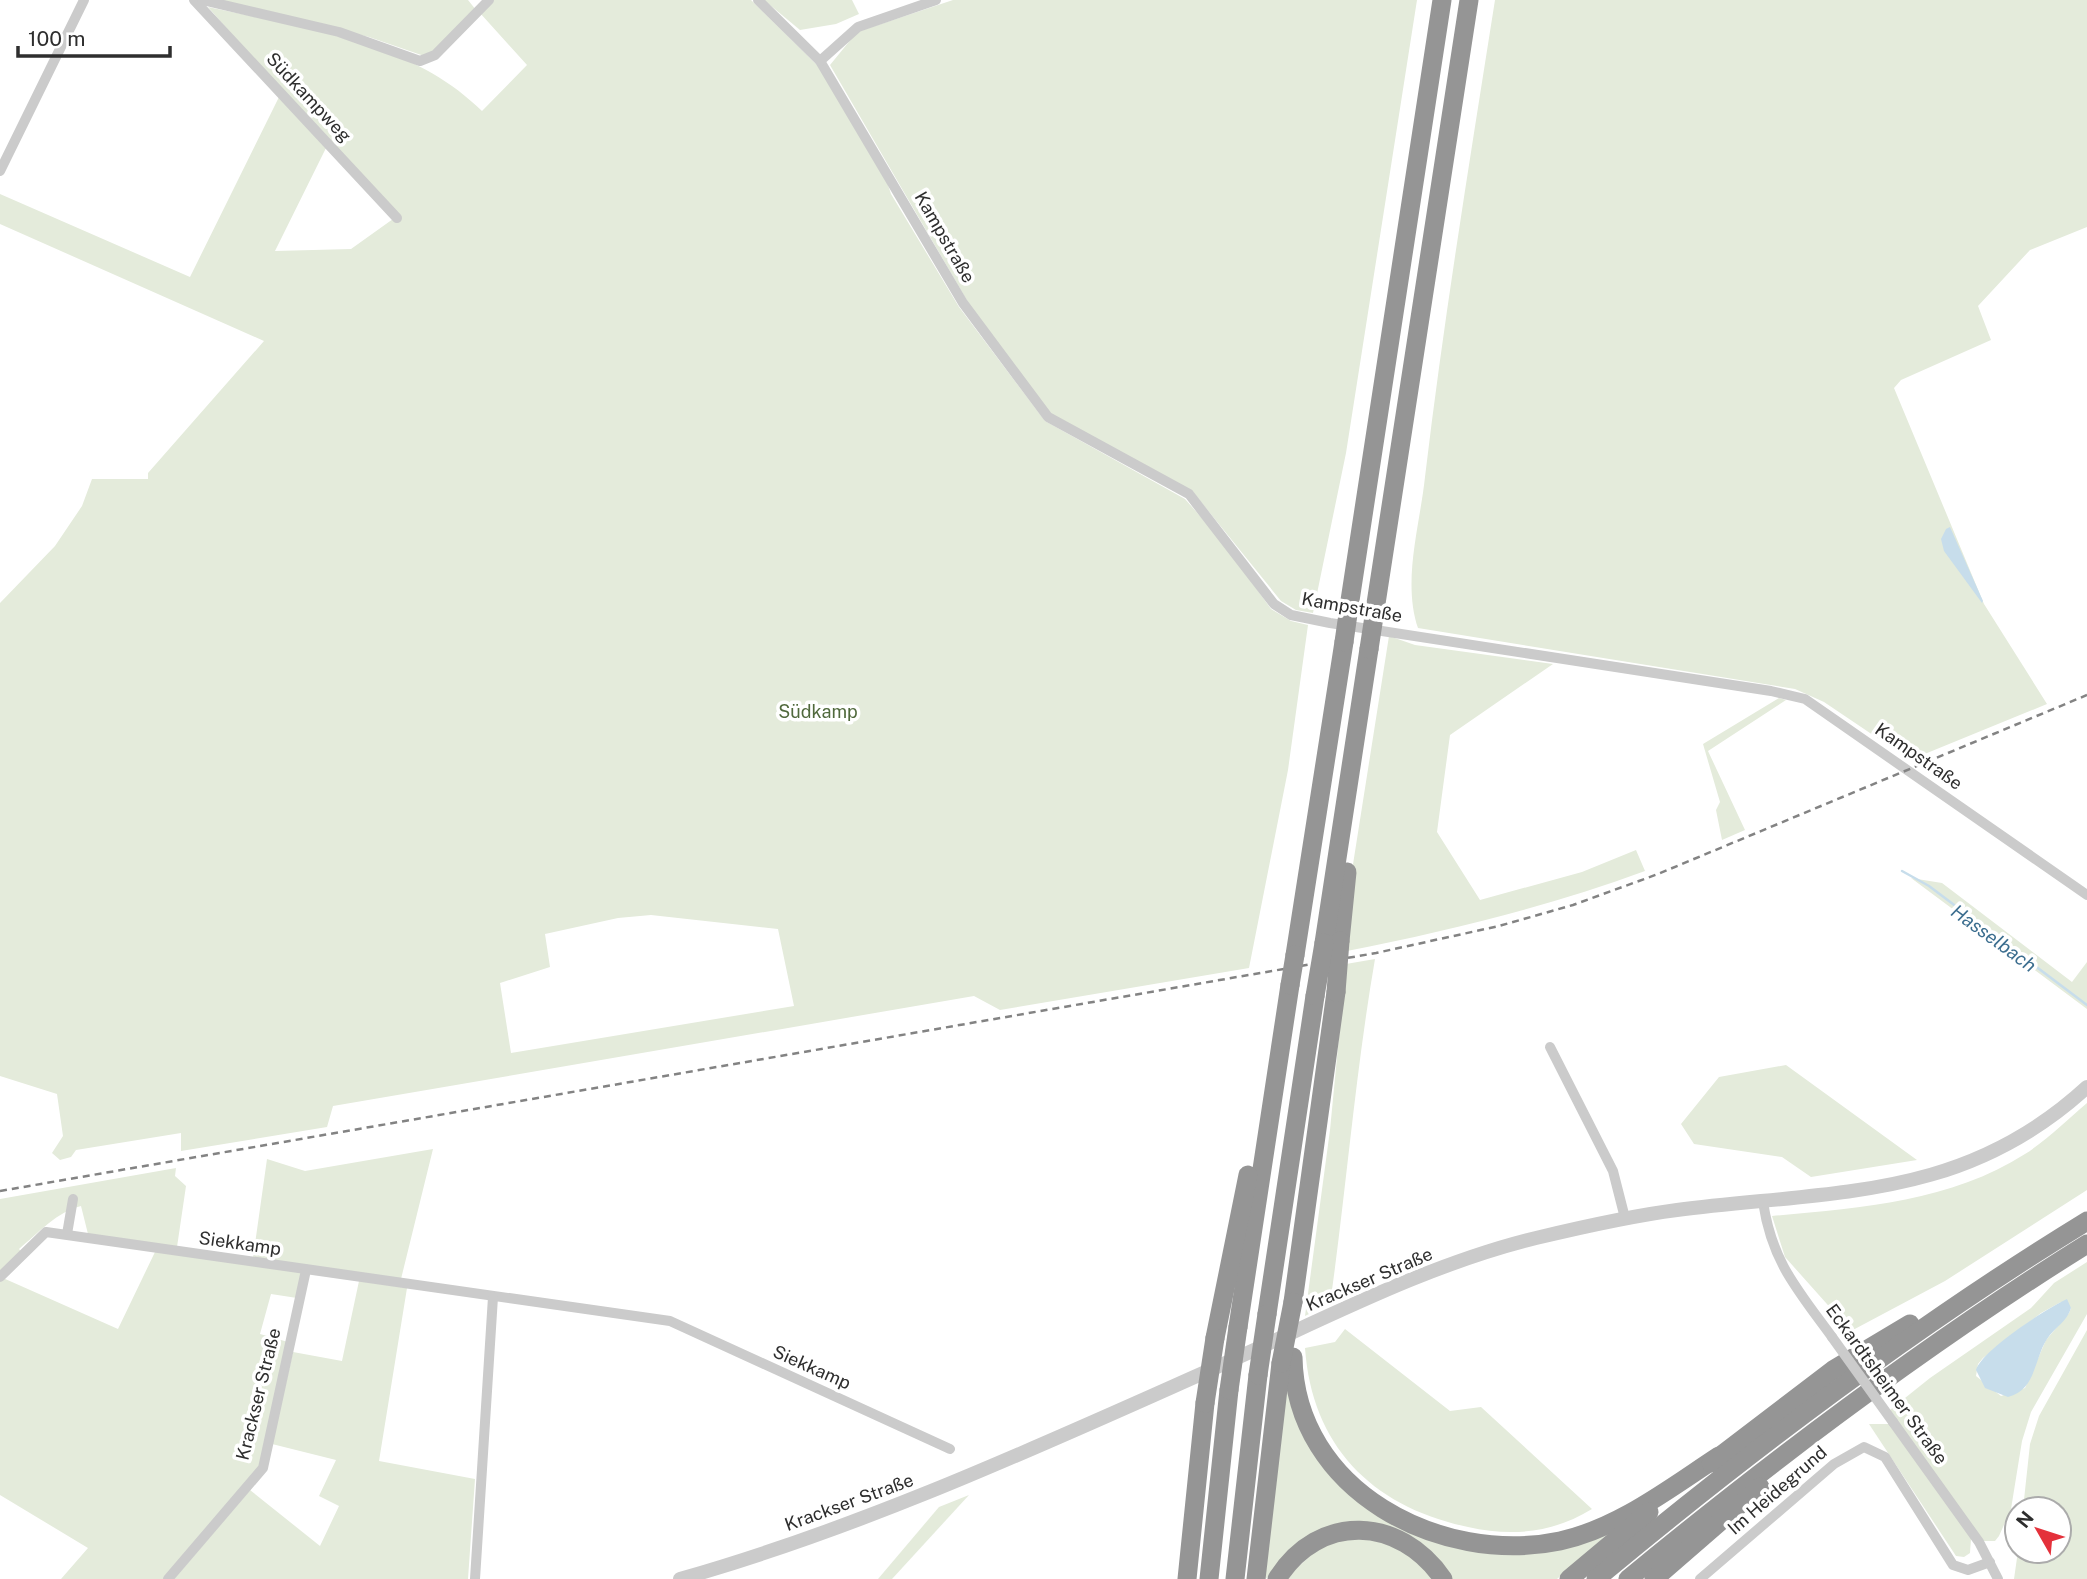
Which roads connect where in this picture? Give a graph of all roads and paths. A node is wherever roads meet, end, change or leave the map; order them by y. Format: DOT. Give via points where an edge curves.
graph roads {
  1 [pos="84,0"];
  2 [pos="194,0"];
  3 [pos="202,0"];
  4 [pos="489,0"];
  5 [pos="758,0"];
  6 [pos="936,0"];
  7 [pos="1442,0"];
  8 [pos="1469,0"];
  9 [pos="820,61"];
  10 [pos="0,171"];
  11 [pos="397,218"];
  12 [pos="2087,895"];
  13 [pos="1332,942"];
  14 [pos="1550,1047"];
  15 [pos="1278,1064"];
  16 [pos="2087,1087"];
  17 [pos="73,1199"];
  18 [pos="1763,1202"];
  19 [pos="1625,1218"];
  20 [pos="2087,1221"];
  21 [pos="67,1234"];
  22 [pos="2087,1244"];
  23 [pos="306,1270"];
  24 [pos="0,1277"];
  25 [pos="1971,1296"];
  26 [pos="493,1297"];
  27 [pos="1287,1360"];
  28 [pos="1876,1385"];
  29 [pos="950,1448"];
  30 [pos="1198,1452"];
  31 [pos="1719,1456"];
  32 [pos="1990,1562"];
  33 [pos="168,1579"];
  34 [pos="475,1579"];
  35 [pos="680,1579"];
  36 [pos="1177,1579"];
  37 [pos="1187,1579"];
  38 [pos="1209,1579"];
  39 [pos="1235,1579"];
  40 [pos="1256,1579"];
  41 [pos="1277,1579"];
  42 [pos="1443,1579"];
  43 [pos="1569,1579"];
  44 [pos="1596,1579"];
  45 [pos="1629,1579"];
  46 [pos="1654,1579"];
  47 [pos="1700,1579"];
  48 [pos="1998,1579"];
  1 -- 10 [label="street"];
  2 -- 11 [label="street, Südkampweg"];
  3 -- 4 [label="street" via="339,32 420,61 435,55"];
  5 -- 9 [label="street, Kampstraße"];
  6 -- 9 [label="street" via="858,27"];
  7 -- 15 [label="highway, bridge"];
  8 -- 13 [label="highway, bridge" via="1348,791"];
  9 -- 12 [label="street, Kampstraße" via="962,303 1048,417 1189,494 1273,604 1291,615 1330,623 1804,699"];
  13 -- 27 [label="highway, bridge" via="1336,992"];
  13 -- 39 [label="highway, bridge" via="1315,996 1258,1375"];
  14 -- 19 [label="street" via="1613,1171"];
  15 -- 30 [label="highway, bridge" via="1264,1085"];
  15 -- 38 [label="highway, bridge" via="1229,1390"];
  16 -- 18 [label="street, Krackser Straße" via="2040,1127 1959,1167 1893,1186"];
  17 -- 21 [label="street"];
  18 -- 19 [label="street, Krackser Straße"];
  18 -- 32 [label="street, Eckardtsheimer Straße, bridge" via="1774,1250 1786,1274"];
  19 -- 35 [label="street, Krackser Straße" via="1458,1262 981,1472 854,1522"];
  20 -- 25 [label="highway"];
  21 -- 23 [label="street, Siekkamp"];
  21 -- 24 [label="street, Siekkamp" via="46,1232"];
  22 -- 28 [label="highway"];
  23 -- 26 [label="street, Siekkamp"];
  23 -- 33 [label="street, Krackser Straße" via="263,1468"];
  25 -- 31 [label="highway" via="1854,1356"];
  25 -- 44 [label="highway" via="1849,1378"];
  26 -- 29 [label="street, Siekkamp" via="670,1321"];
  26 -- 34 [label="street"];
  27 -- 31 [label="highway" via="1311,1428 1344,1477 1389,1514 1456,1541 1500,1547 1563,1540 1632,1512"];
  27 -- 40 [label="highway"];
  28 -- 45 [label="highway" via="1758,1472"];
  28 -- 46 [label="highway"];
  30 -- 36 [label="highway"];
  30 -- 37 [label="highway"];
  31 -- 43 [label="highway"];
  32 -- 47 [label="street, Im Heidegrund" via="1968,1570 1953,1565 1885,1457 1864,1447 1834,1464"];
  32 -- 48 [label="street, Eckardtsheimer Straße"];
  41 -- 42 [label="highway" via="1316,1539 1368,1530 1411,1545"];
}
